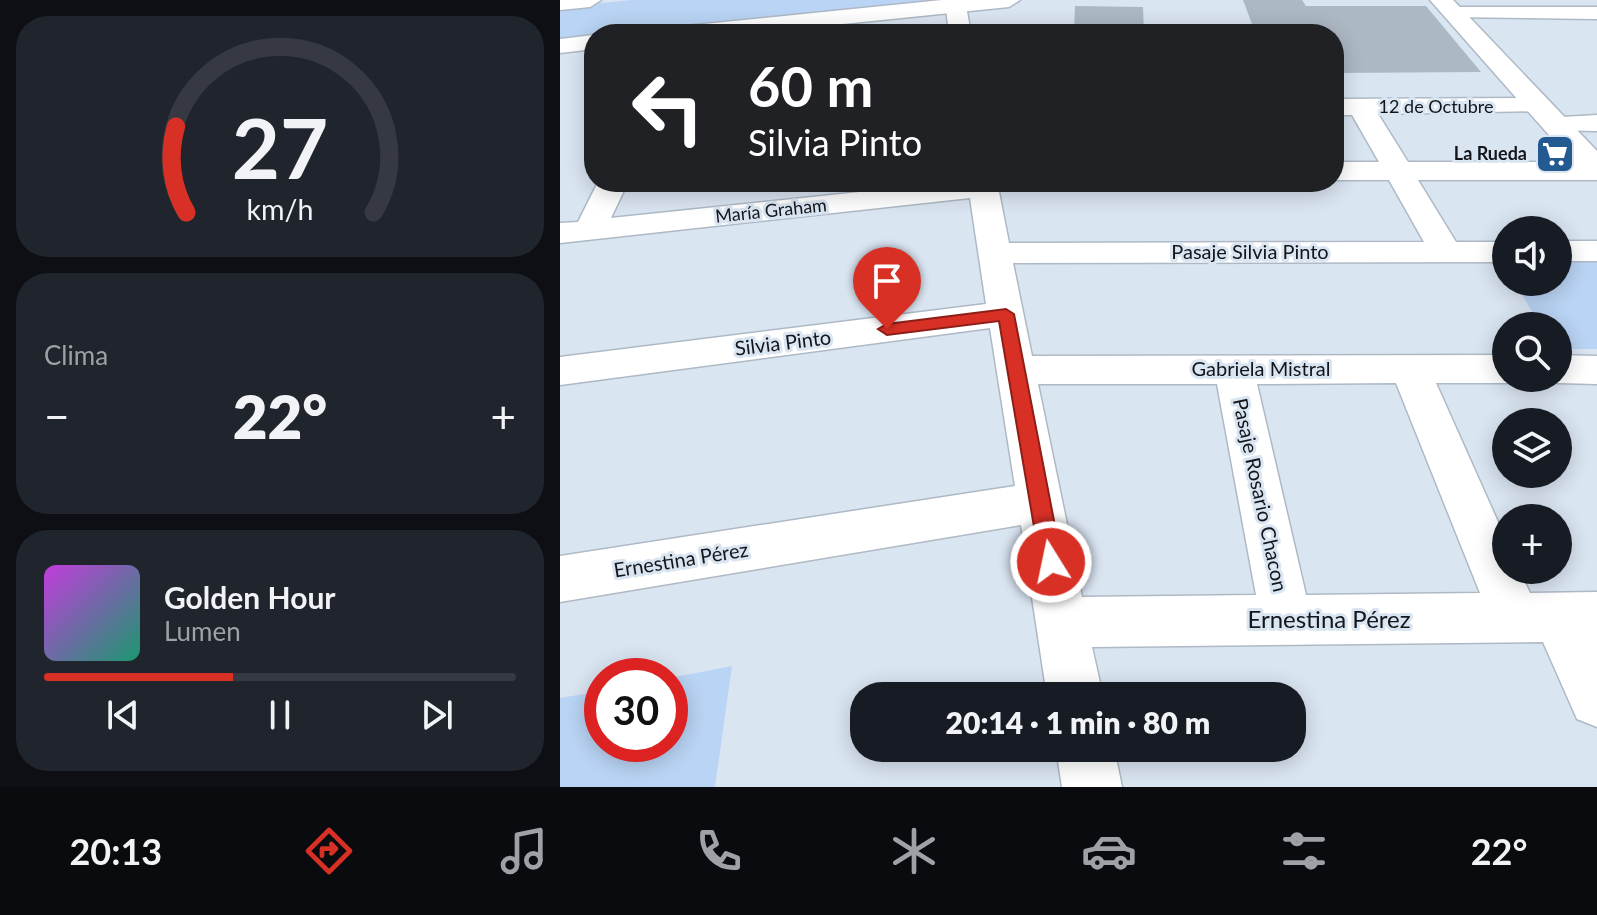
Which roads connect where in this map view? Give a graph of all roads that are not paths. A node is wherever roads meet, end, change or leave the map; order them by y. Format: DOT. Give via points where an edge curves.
graph roads {
  1 [pos="590,0"];
  2 [pos="1009,0"];
  3 [pos="560,3"];
  4 [pos="956,3"];
  5 [pos="1458,7"];
  6 [pos="1592,17"];
  7 [pos="835,24"];
  8 [pos="959,24"];
  9 [pos="584,43"];
  10 [pos="560,46"];
  11 [pos="1348,107"];
  12 [pos="1546,115"];
  13 [pos="1592,128"];
  14 [pos="1597,170"];
  15 [pos="1344,171"];
  16 [pos="1398,171"];
  17 [pos="605,192"];
  18 [pos="860,192"];
  19 [pos="983,192"];
  20 [pos="791,196"];
  21 [pos="575,232"];
  22 [pos="1572,251"];
  23 [pos="1597,251"];
  24 [pos="1446,252"];
  25 [pos="1492,252"];
  26 [pos="994,253"];
  27 [pos="1006,314"];
  28 [pos="1234,369"];
  29 [pos="1410,369"];
  30 [pos="1492,369"];
  31 [pos="1016,370"];
  32 [pos="560,371"];
  33 [pos="1040,502"];
  34 [pos="560,579"];
  35 [pos="1557,618"];
  36 [pos="1286,620"];
  37 [pos="1061,622"];
  38 [pos="1072,682"];
  39 [pos="1597,699"];
  40 [pos="1088,762"];
  41 [pos="1092,787"];
  1 -- 3 [label="street"];
  2 -- 4 [label="street"];
  4 -- 7 [label="street"];
  4 -- 8 [label="street"];
  5 -- 6 [label="street"];
  5 -- 12 [label="street"];
  5 -- 13 [label="street"];
  9 -- 10 [label="street"];
  11 -- 12 [label="street, 12 de Octubre"];
  11 -- 16 [label="street"];
  12 -- 13 [label="street"];
  12 -- 14 [label="street"];
  14 -- 16 [label="street"];
  15 -- 16 [label="street"];
  16 -- 24 [label="street"];
  17 -- 21 [label="street"];
  18 -- 20 [label="street, María Graham"];
  19 -- 26 [label="street"];
  20 -- 21 [label="street, María Graham"];
  22 -- 23 [label="street"];
  24 -- 25 [label="street, Pasaje Silvia Pinto"];
  24 -- 26 [label="street, Pasaje Silvia Pinto"];
  26 -- 27 [label="street"];
  27 -- 31 [label="street"];
  27 -- 32 [label="street, Silvia Pinto"];
  28 -- 29 [label="street, Gabriela Mistral"];
  28 -- 31 [label="street, Gabriela Mistral"];
  28 -- 36 [label="street, Pasaje Rosario Chacon"];
  29 -- 30 [label="street, Gabriela Mistral"];
  29 -- 35 [label="street"];
  31 -- 33 [label="street"];
  33 -- 34 [label="street, Ernestina Pérez"];
  33 -- 37 [label="street"];
  35 -- 36 [label="street, Ernestina Pérez"];
  35 -- 39 [label="street"];
  36 -- 37 [label="street, Ernestina Pérez"];
  37 -- 38 [label="street"];
  40 -- 41 [label="street"];
}
